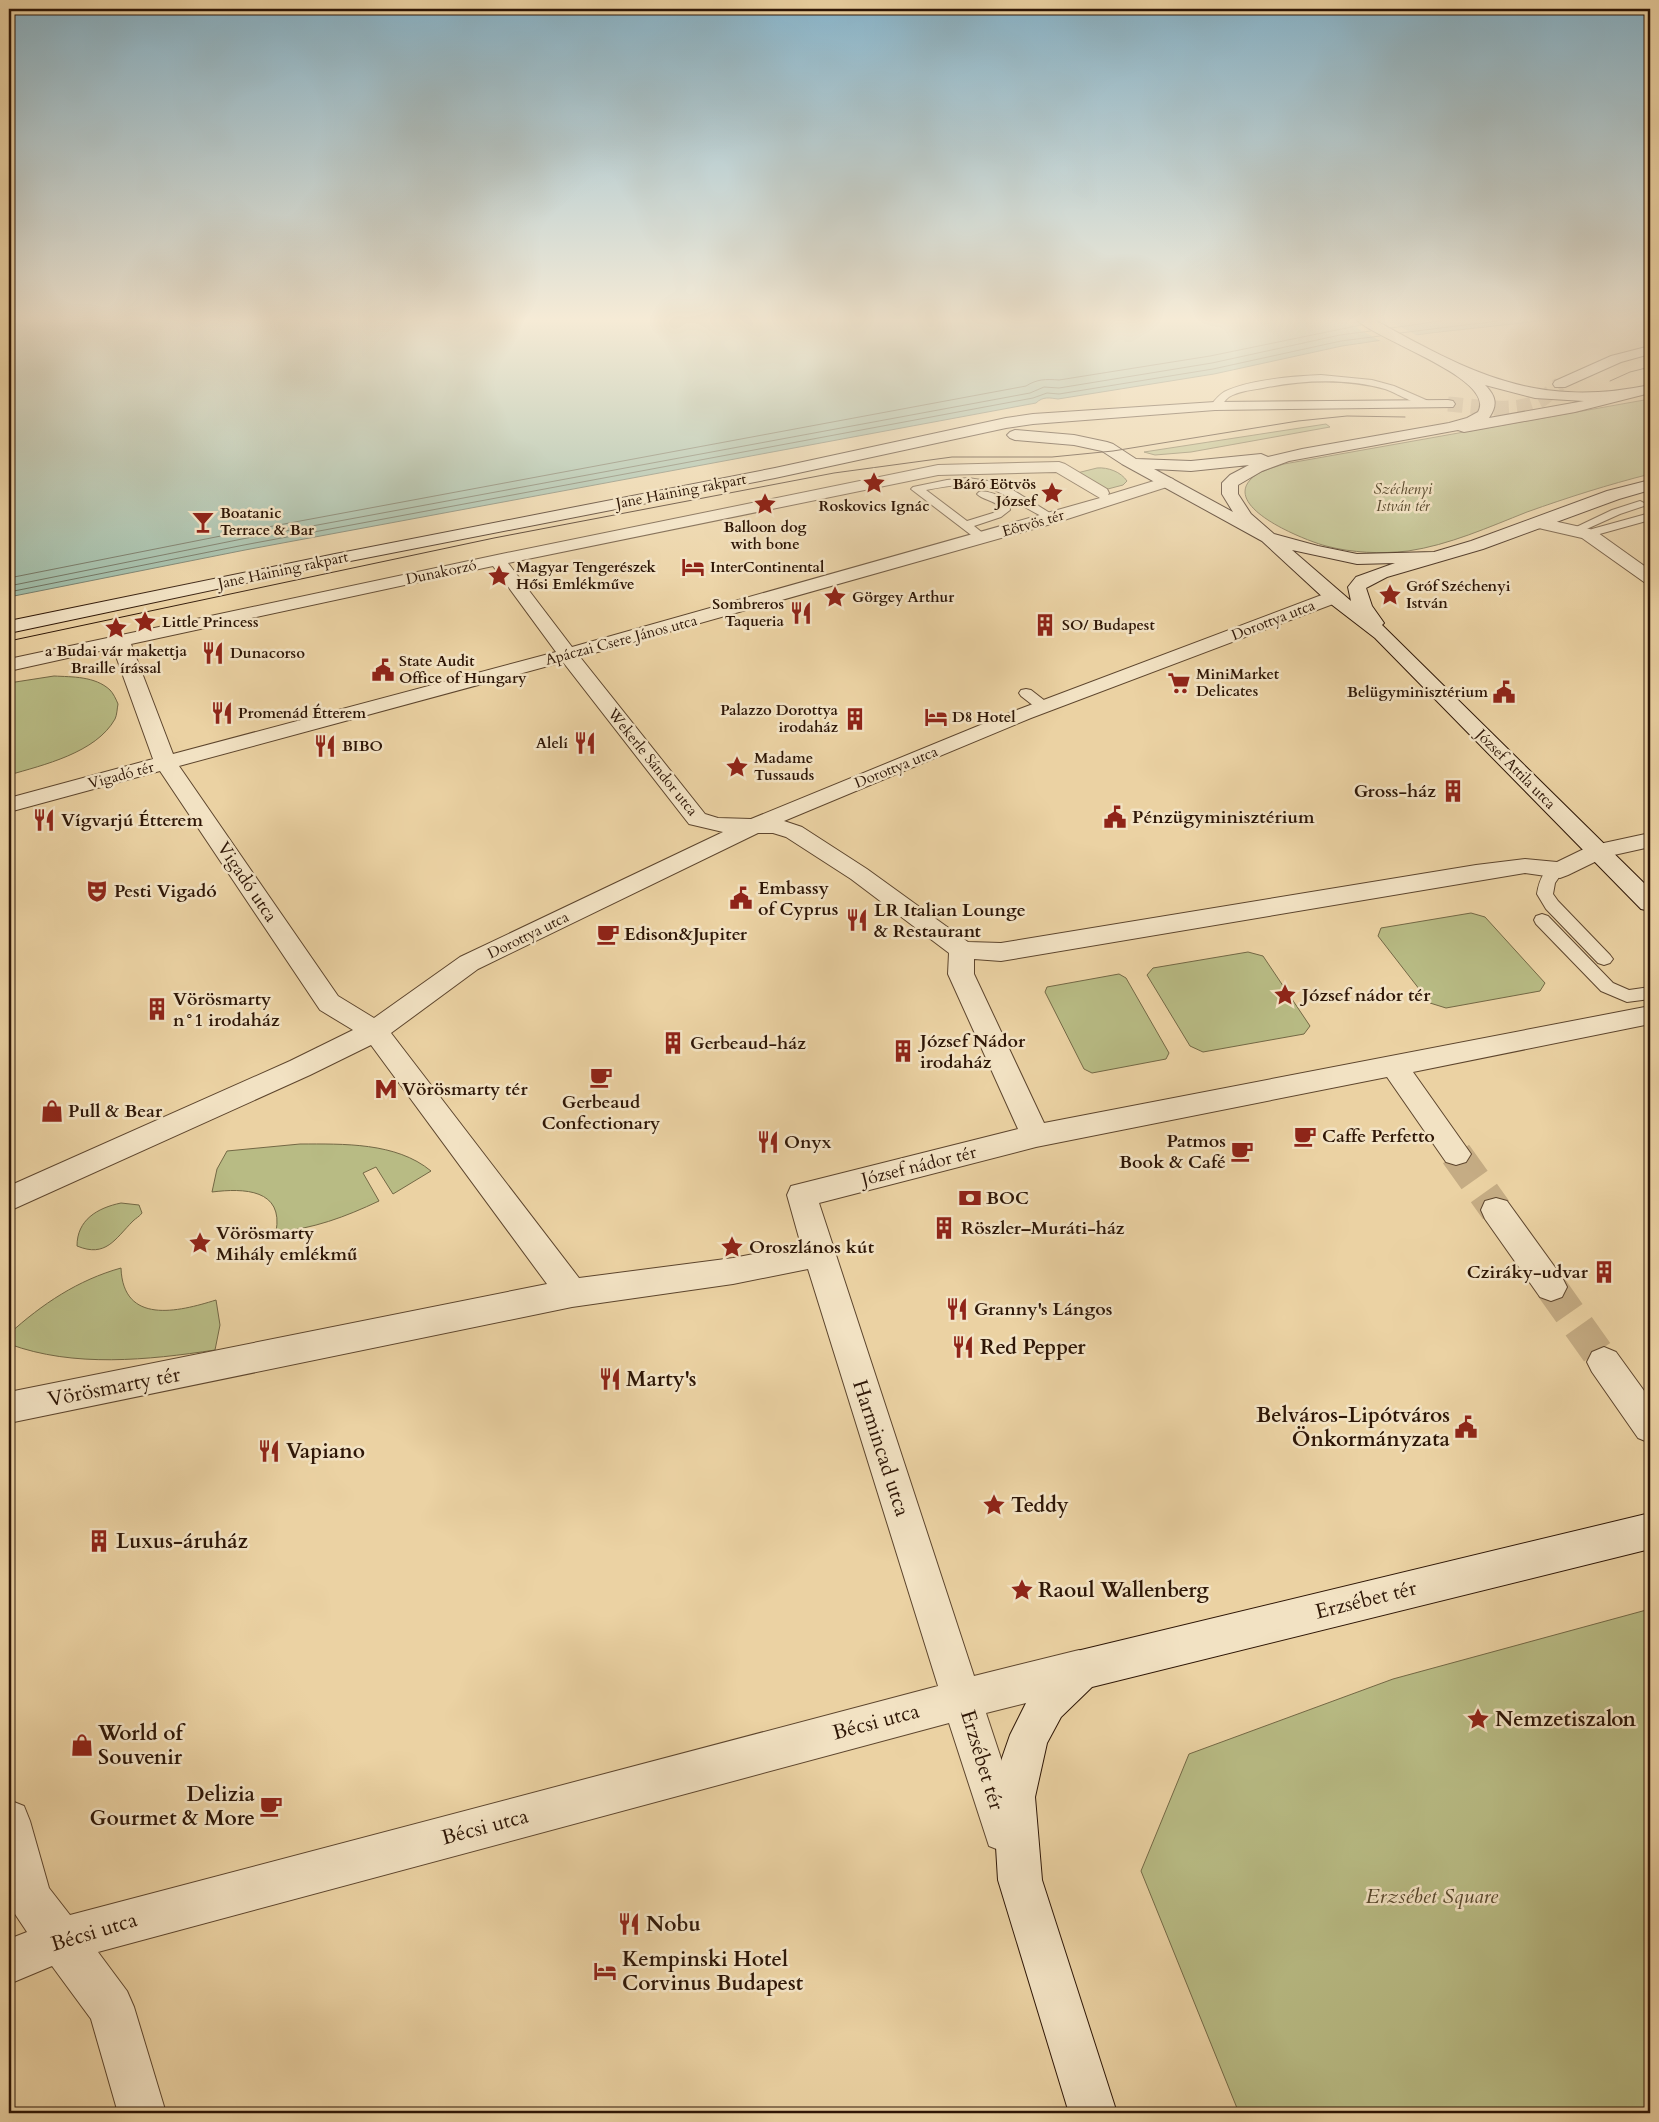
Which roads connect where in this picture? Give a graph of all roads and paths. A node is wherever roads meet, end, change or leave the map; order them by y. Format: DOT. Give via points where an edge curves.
graph roads {
  1 [pos="1061,417"];
  2 [pos="1185,417"];
  3 [pos="1481,417"];
  4 [pos="1526,417"];
  5 [pos="1435,430"];
  6 [pos="949,435"];
  7 [pos="1110,435"];
  8 [pos="1285,457"];
  9 [pos="1128,461"];
  10 [pos="1219,464"];
  11 [pos="1167,482"];
  12 [pos="1650,485"];
  13 [pos="1101,493"];
  14 [pos="968,494"];
  15 [pos="1134,494"];
  16 [pos="1203,502"];
  17 [pos="1640,504"];
  18 [pos="1650,516"];
  19 [pos="1052,518"];
  20 [pos="1540,523"];
  21 [pos="966,525"];
  22 [pos="1582,532"];
  23 [pos="1266,537"];
  24 [pos="983,538"];
  25 [pos="932,552"];
  26 [pos="1433,557"];
  27 [pos="501,565"];
  28 [pos="1650,578"];
  29 [pos="1334,597"];
  30 [pos="9,628"];
  31 [pos="1382,634"];
  32 [pos="120,640"];
  33 [pos="568,655"];
  34 [pos="9,665"];
  35 [pos="1026,693"];
  36 [pos="1044,707"];
  37 [pos="165,762"];
  38 [pos="9,805"];
  39 [pos="756,825"];
  40 [pos="1650,840"];
  41 [pos="1598,851"];
  42 [pos="1556,870"];
  43 [pos="1650,903"];
  44 [pos="1542,920"];
  45 [pos="962,950"];
  46 [pos="1604,960"];
  47 [pos="1650,993"];
  48 [pos="1650,1015"];
  49 [pos="375,1031"];
  50 [pos="1392,1065"];
  51 [pos="1036,1136"];
  52 [pos="1456,1154"];
  53 [pos="802,1195"];
  54 [pos="9,1199"];
  55 [pos="1496,1210"];
  56 [pos="818,1254"];
  57 [pos="1551,1287"];
  58 [pos="572,1293"];
  59 [pos="1604,1362"];
  60 [pos="9,1408"];
  61 [pos="1650,1427"];
  62 [pos="1650,1531"];
  63 [pos="1081,1670"];
  64 [pos="964,1699"];
  65 [pos="9,1822"];
  66 [pos="1020,1880"];
  67 [pos="60,1940"];
  68 [pos="9,1962"];
  69 [pos="142,2113"];
  70 [pos="1093,2113"];
  1 -- 6 [label="street, Jane Haining rakpart"];
  2 -- 7 [label="street" via="1142,422"];
  3 -- 5 [label="street"];
  4 -- 5 [label="street"];
  5 -- 8 [label="street"];
  6 -- 7 [label="street"];
  6 -- 30 [label="street, Jane Haining rakpart"];
  7 -- 9 [label="street"];
  8 -- 10 [label="street"];
  8 -- 23 [label="street" via="1240,475 1230,483 1230,494 1245,517"];
  9 -- 10 [label="street" via="1172,466"];
  9 -- 11 [label="street"];
  10 -- 11 [label="street, Eötvös tér"];
  11 -- 15 [label="street, Eötvös tér"];
  11 -- 16 [label="street"];
  12 -- 20 [label="street" via="1613,495"];
  13 -- 27 [label="street, Dunakorzó" via="1059,467 938,470"];
  14 -- 21 [label="lane" via="989,495 1005,505 997,515"];
  15 -- 16 [label="street, Eötvös tér"];
  15 -- 19 [label="street, Eötvös tér"];
  16 -- 23 [label="street"];
  17 -- 22 [label="lane" via="1616,512"];
  18 -- 22 [label="lane"];
  19 -- 21 [label="lane" via="990,485 946,482 917,490"];
  19 -- 24 [label="street, Eötvös tér"];
  20 -- 22 [label="street"];
  20 -- 26 [label="street"];
  21 -- 24 [label="lane"];
  22 -- 28 [label="street"];
  23 -- 26 [label="street" via="1316,552 1357,559"];
  23 -- 29 [label="street"];
  24 -- 25 [label="street, Eötvös tér"];
  25 -- 33 [label="street, Apáczai Csere János utca"];
  26 -- 31 [label="street" via="1381,573 1356,587 1360,604"];
  27 -- 32 [label="street, Dunakorzó"];
  27 -- 33 [label="street, Wekerle Sándor utca"];
  29 -- 31 [label="street"];
  29 -- 36 [label="street, Dorottya utca"];
  31 -- 41 [label="street, József Attila utca"];
  32 -- 34 [label="street, Dunakorzó"];
  32 -- 37 [label="street, Vigadó tér"];
  33 -- 37 [label="street, Apáczai Csere János utca"];
  33 -- 39 [label="street, Wekerle Sándor utca" via="697,819 717,825"];
  35 -- 36 [label="lane"];
  36 -- 39 [label="street, Dorottya utca"];
  37 -- 38 [label="street, Vigadó tér"];
  37 -- 49 [label="street, Vigadó utca" via="328,1002"];
  39 -- 45 [label="street, Wekerle Sándor utca" via="794,832 859,874"];
  39 -- 49 [label="street, Dorottya utca" via="469,962"];
  40 -- 41 [label="street"];
  41 -- 42 [label="street"];
  41 -- 43 [label="street, József Attila utca"];
  42 -- 45 [label="street" via="1525,866 1001,952"];
  42 -- 46 [label="lane" via="1547,882 1544,894"];
  44 -- 47 [label="lane" via="1607,987 1628,996"];
  45 -- 51 [label="street" via="961,974"];
  48 -- 50 [label="street, József nádor tér"];
  49 -- 54 [label="street"];
  49 -- 58 [label="street"];
  50 -- 51 [label="street, József nádor tér"];
  50 -- 52 [label="street"];
  51 -- 53 [label="street, József nádor tér"];
  53 -- 56 [label="street, Harmincad utca"];
  55 -- 57 [label="street"];
  56 -- 58 [label="street, Vörösmarty tér" via="733,1271"];
  56 -- 64 [label="street, Harmincad utca"];
  58 -- 60 [label="street, Vörösmarty tér"];
  59 -- 61 [label="street"];
  62 -- 63 [label="street, Erzsébet tér"];
  63 -- 64 [label="street, Erzsébet tér"];
  63 -- 66 [label="street, Erzsébet tér" via="1046,1703 1022,1758 1014,1797"];
  64 -- 66 [label="street, Erzsébet tér"];
  64 -- 67 [label="street, Bécsi utca"];
  65 -- 67 [label="street" via="30,1899"];
  66 -- 70 [label="street, Erzsébet tér"];
  67 -- 68 [label="street, Bécsi utca"];
  67 -- 69 [label="street" via="110,2007"];
}
